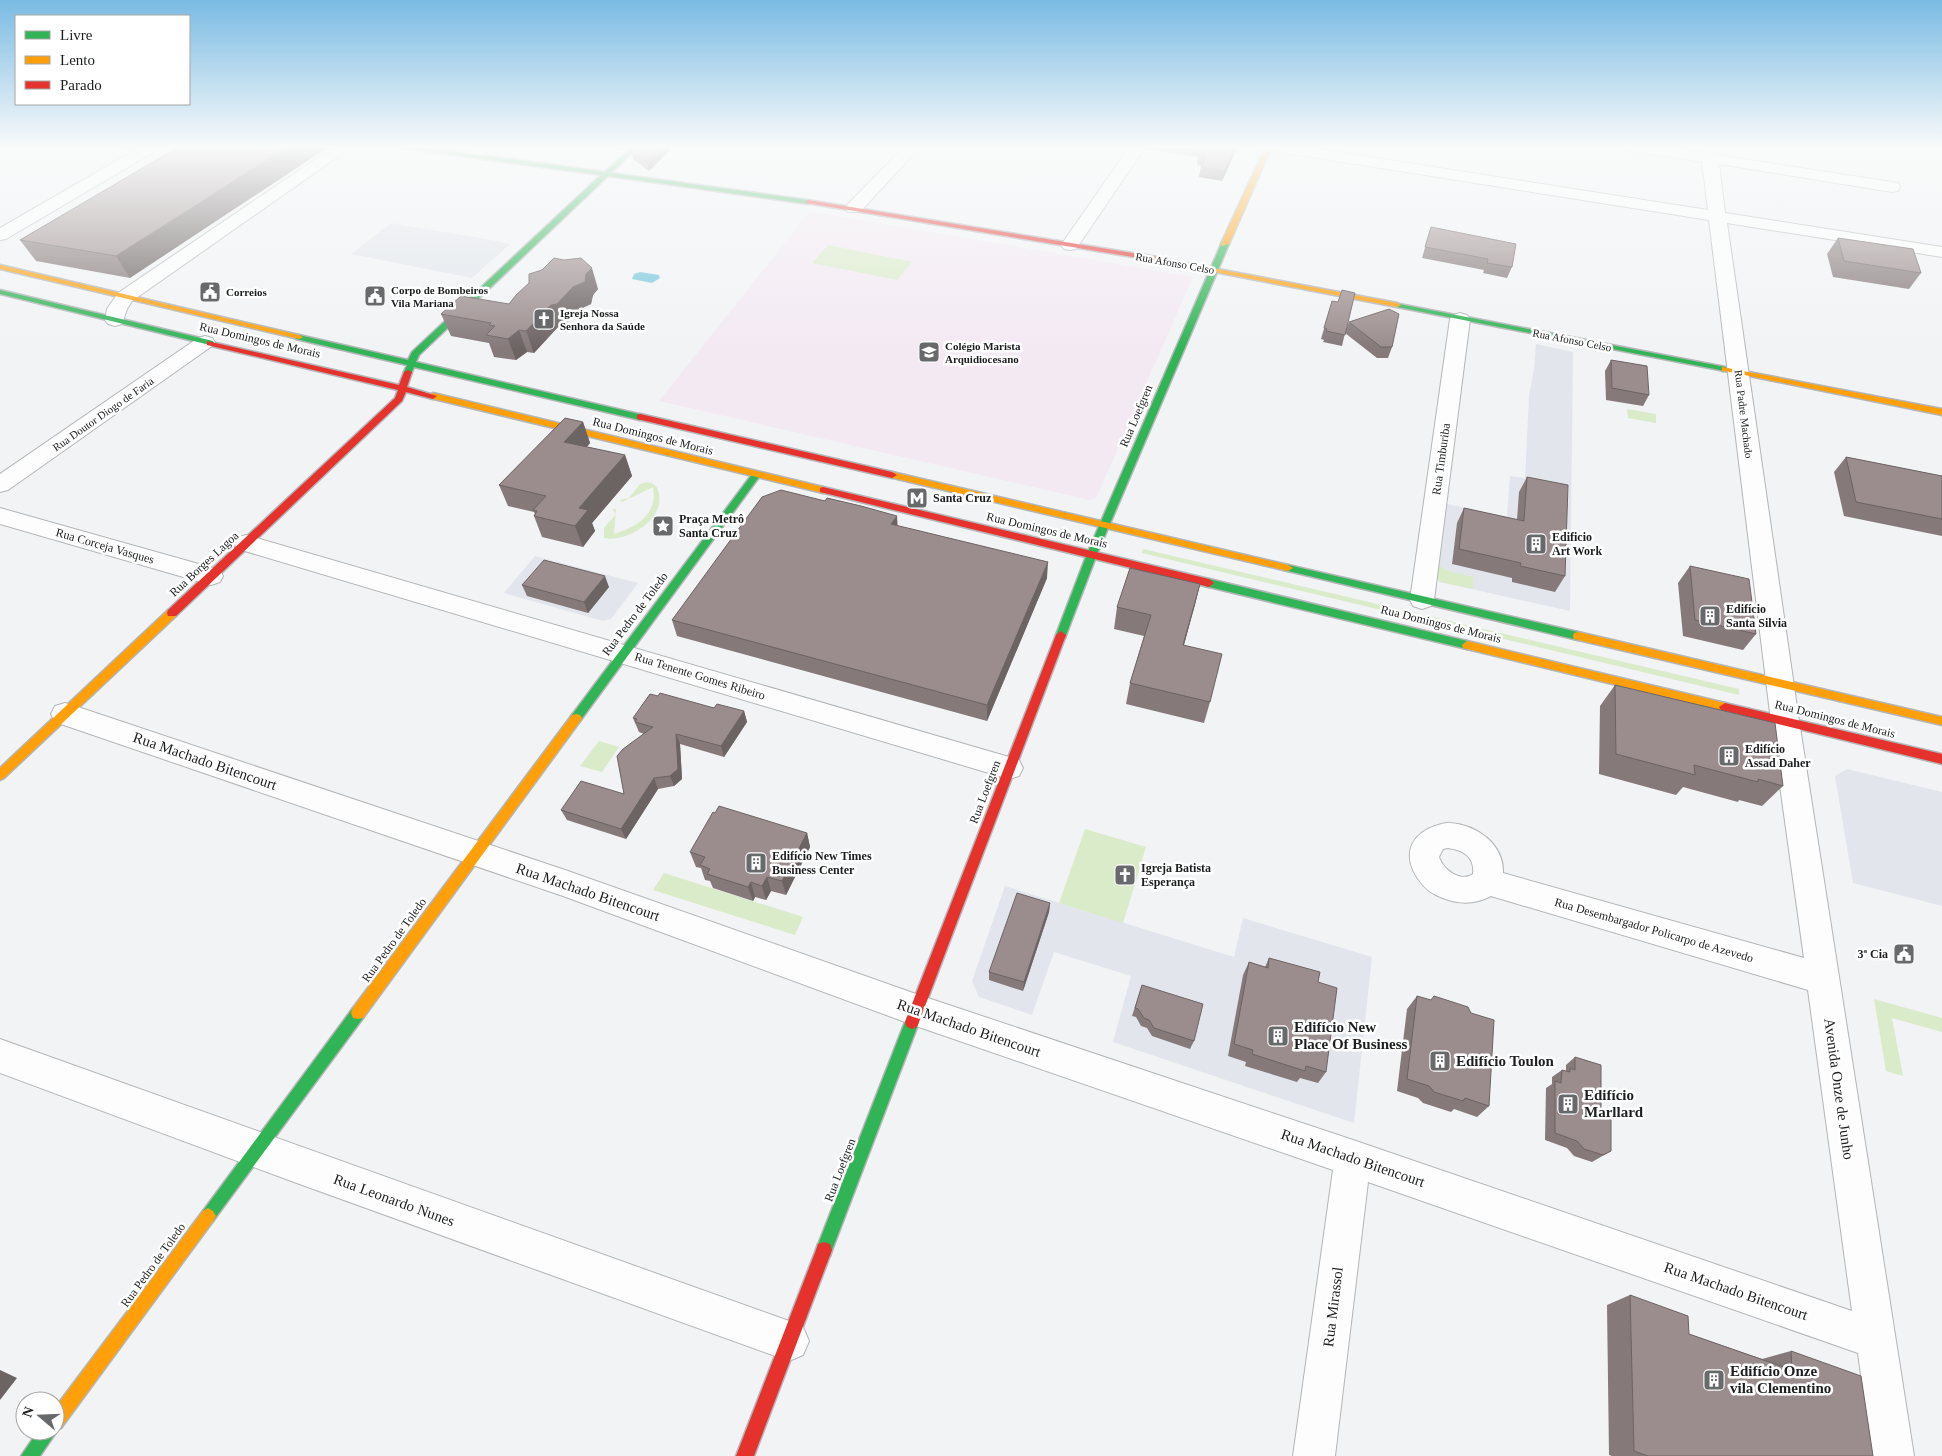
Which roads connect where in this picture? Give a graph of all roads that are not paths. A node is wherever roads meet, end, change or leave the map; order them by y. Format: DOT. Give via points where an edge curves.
graph roads {
  1 [pos="36,214"];
  2 [pos="246,214"];
  3 [pos="564,214"];
  4 [pos="888,214"];
  5 [pos="1092,214"];
  6 [pos="1240,214"];
  7 [pos="1706,214"];
  8 [pos="1718,216"];
  9 [pos="0,235"];
  10 [pos="1070,246"];
  11 [pos="1942,252"];
  12 [pos="0,267"];
  13 [pos="1214,269"];
  14 [pos="0,292"];
  15 [pos="124,297"];
  16 [pos="1460,319"];
  17 [pos="115,320"];
  18 [pos="205,342"];
  19 [pos="409,363"];
  20 [pos="1739,372"];
  21 [pos="404,388"];
  22 [pos="1942,412"];
  23 [pos="756,474"];
  24 [pos="0,485"];
  25 [pos="0,516"];
  26 [pos="1104,527"];
  27 [pos="246,543"];
  28 [pos="1092,554"];
  29 [pos="211,576"];
  30 [pos="1422,600"];
  31 [pos="623,653"];
  32 [pos="1780,683"];
  33 [pos="65,714"];
  34 [pos="1785,721"];
  35 [pos="1942,721"];
  36 [pos="1942,759"];
  37 [pos="1009,768"];
  38 [pos="0,775"];
  39 [pos="475,853"];
  40 [pos="1486,881"];
  41 [pos="1823,979"];
  42 [pos="916,1010"];
  43 [pos="0,1056"];
  44 [pos="256,1150"];
  45 [pos="1353,1158"];
  46 [pos="1875,1339"];
  47 [pos="789,1341"];
  48 [pos="65,1408"];
  49 [pos="41,1441"];
  50 [pos="30,1456"];
  51 [pos="745,1456"];
  52 [pos="1314,1456"];
  53 [pos="1892,1456"];
  1 -- 9 [label="street"];
  2 -- 15 [label="street"];
  3 -- 19 [label="main road"];
  4 -- 10 [label="main road, Rua Afonso Celso"];
  5 -- 10 [label="street"];
  6 -- 13 [label="main road, Rua Loefgren"];
  7 -- 8 [label="street"];
  8 -- 11 [label="street"];
  8 -- 20 [label="street, Rua Padre Machado"];
  10 -- 13 [label="main road, Rua Afonso Celso"];
  12 -- 15 [label="main road, Rua Domingos de Morais"];
  13 -- 16 [label="main road, Rua Afonso Celso"];
  13 -- 26 [label="main road, Rua Loefgren"];
  14 -- 17 [label="main road, Rua Domingos de Morais"];
  15 -- 17 [label="street"];
  15 -- 19 [label="main road, Rua Domingos de Morais"];
  16 -- 20 [label="main road, Rua Afonso Celso"];
  16 -- 30 [label="street, Rua Timburiba"];
  17 -- 18 [label="main road, Rua Domingos de Morais"];
  18 -- 21 [label="main road, Rua Domingos de Morais"];
  18 -- 24 [label="street, Rua Doutor Diogo de Faria"];
  19 -- 21 [label="main road, Rua Borges Lagoa"];
  19 -- 26 [label="main road, Rua Domingos de Morais"];
  20 -- 22 [label="main road, Rua Afonso Celso"];
  20 -- 32 [label="street, Rua Padre Machado"];
  21 -- 23 [label="main road, Rua Domingos de Morais"];
  21 -- 27 [label="main road, Rua Borges Lagoa" via="399,400"];
  23 -- 28 [label="main road, Rua Domingos de Morais"];
  23 -- 31 [label="main road, Rua Pedro de Toledo"];
  25 -- 29 [label="street, Rua Corceja Vasques"];
  26 -- 28 [label="main road, Rua Loefgren"];
  26 -- 30 [label="main road, Rua Domingos de Morais"];
  27 -- 29 [label="main road, Rua Borges Lagoa"];
  27 -- 31 [label="street, Rua Tenente Gomes Ribeiro"];
  28 -- 34 [label="main road, Rua Domingos de Morais"];
  28 -- 37 [label="main road, Rua Loefgren"];
  29 -- 33 [label="main road, Rua Borges Lagoa"];
  30 -- 32 [label="main road, Rua Domingos de Morais"];
  31 -- 37 [label="street, Rua Tenente Gomes Ribeiro"];
  31 -- 39 [label="main road, Rua Pedro de Toledo"];
  32 -- 34 [label="street, Rua Padre Machado"];
  32 -- 35 [label="main road, Rua Domingos de Morais"];
  33 -- 38 [label="main road, Rua Borges Lagoa"];
  33 -- 39 [label="street, Rua Machado Bitencourt"];
  34 -- 36 [label="main road, Rua Domingos de Morais"];
  34 -- 41 [label="street, Avenida Onze de Junho"];
  37 -- 42 [label="main road, Rua Loefgren"];
  39 -- 42 [label="street, Rua Machado Bitencourt"];
  39 -- 44 [label="main road, Rua Pedro de Toledo"];
  40 -- 41 [label="street, Rua Desembargador Policarpo de Azevedo"];
  41 -- 46 [label="street, Avenida Onze de Junho"];
  42 -- 45 [label="street, Rua Machado Bitencourt"];
  42 -- 47 [label="main road, Rua Loefgren"];
  43 -- 44 [label="street, Rua Leonardo Nunes"];
  44 -- 47 [label="street, Rua Leonardo Nunes"];
  44 -- 48 [label="main road, Rua Pedro de Toledo"];
  45 -- 46 [label="street, Rua Machado Bitencourt"];
  45 -- 52 [label="street, Rua Mirassol"];
  46 -- 53 [label="street, Avenida Onze de Junho"];
  47 -- 51 [label="main road, Rua Loefgren"];
  49 -- 50 [label="main road"];
}
